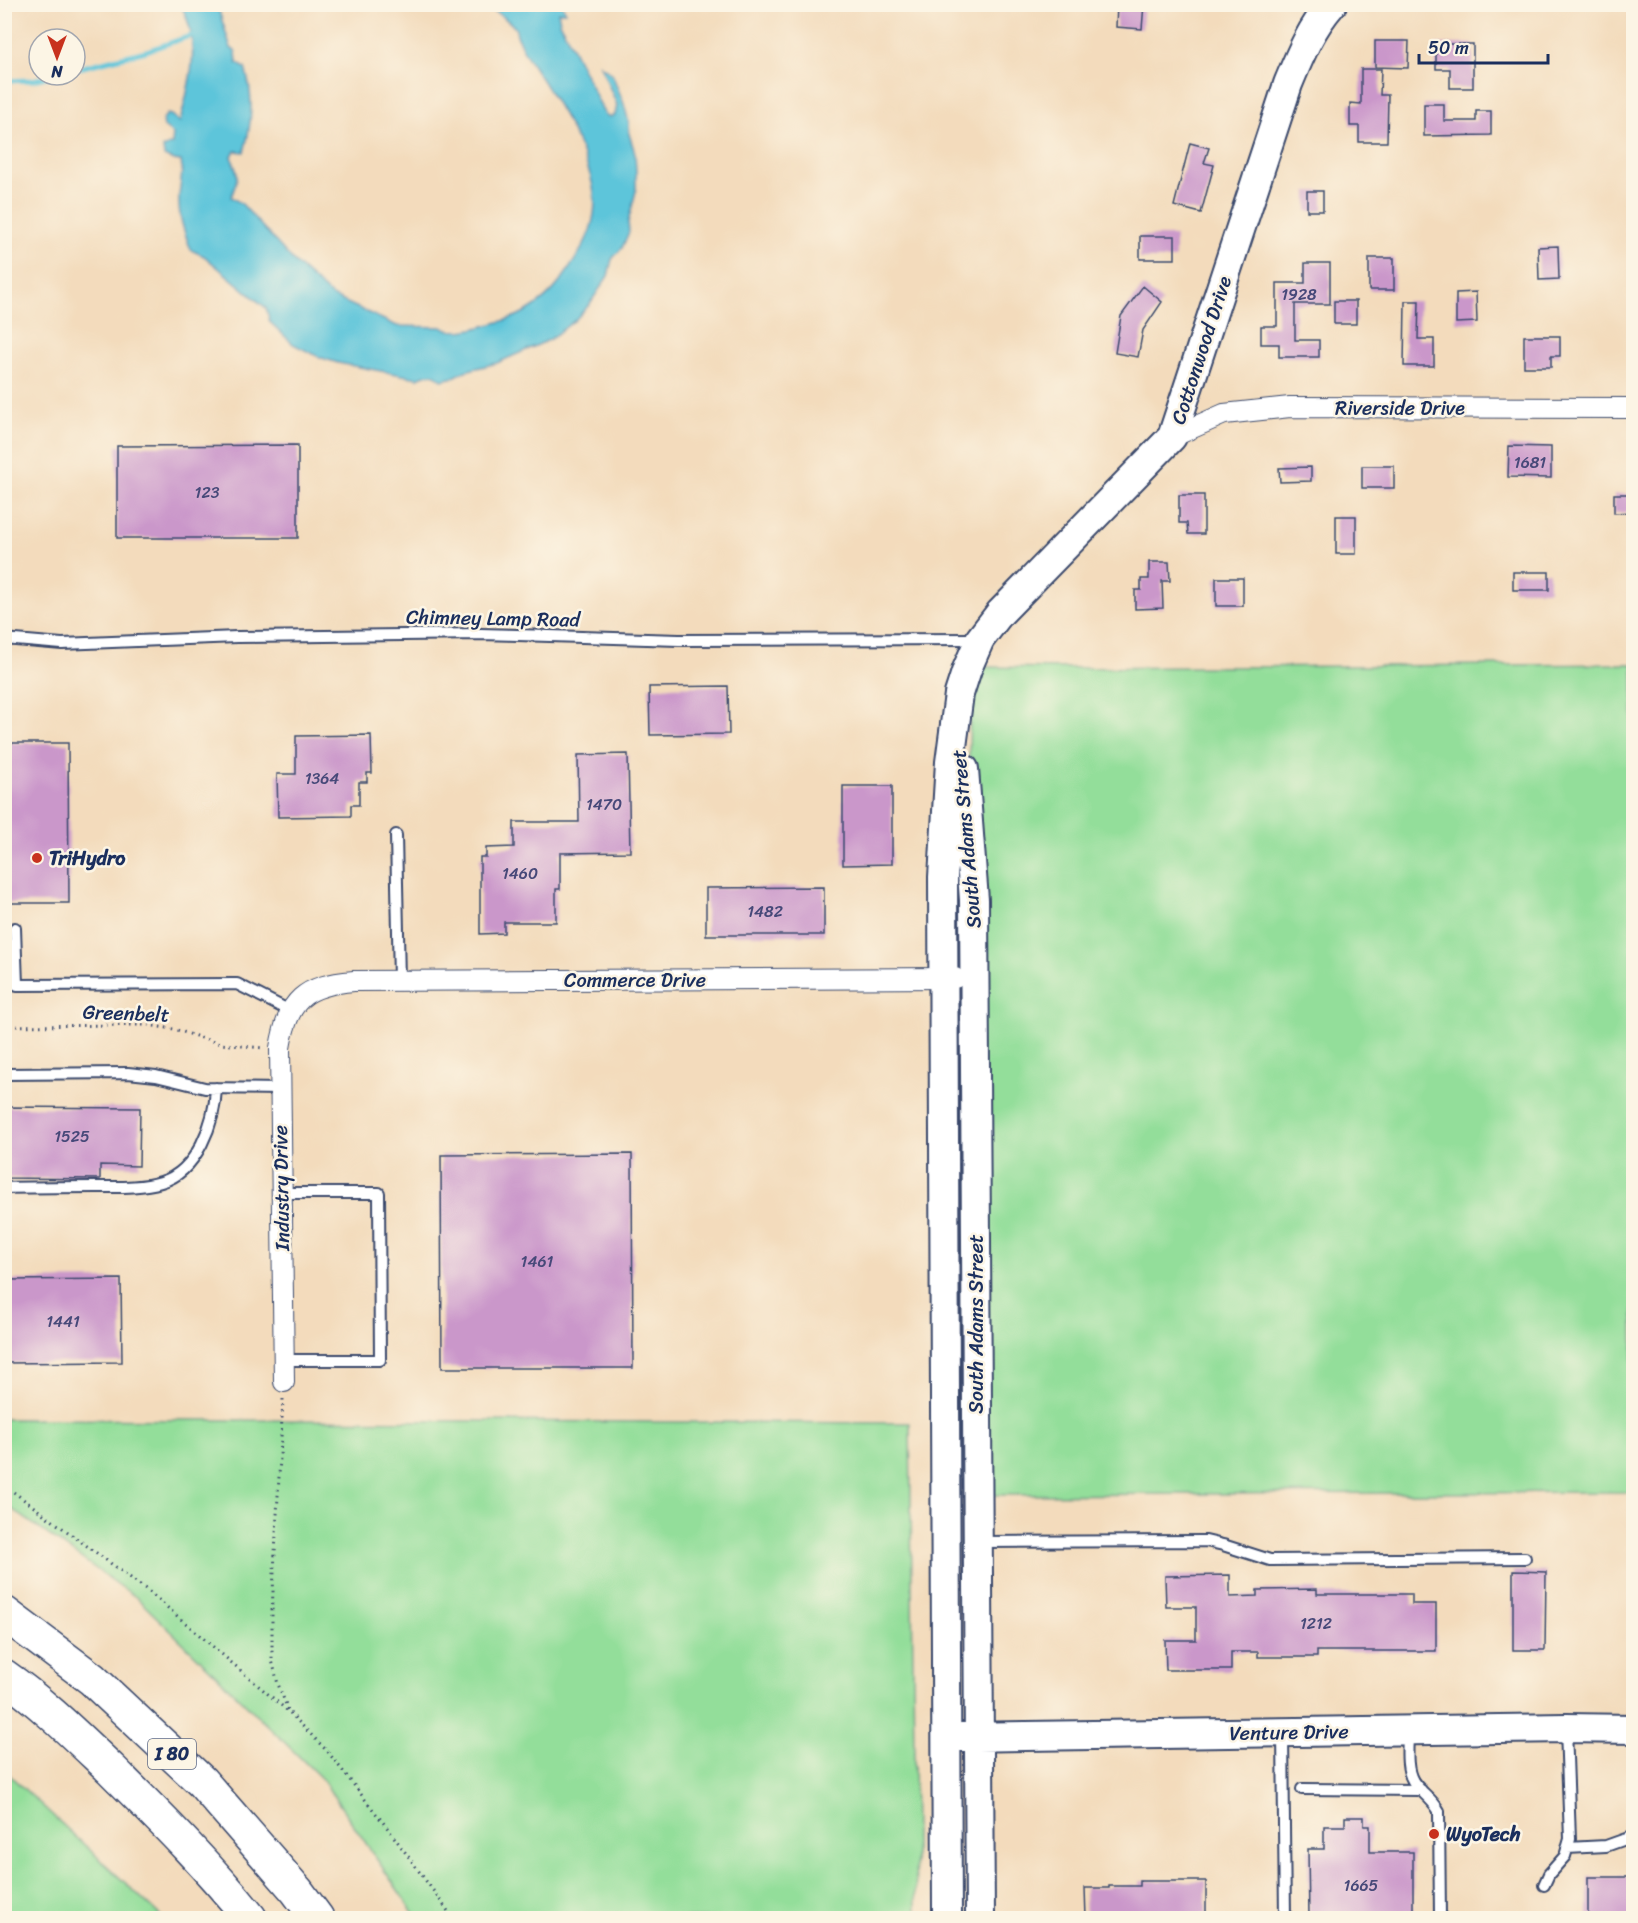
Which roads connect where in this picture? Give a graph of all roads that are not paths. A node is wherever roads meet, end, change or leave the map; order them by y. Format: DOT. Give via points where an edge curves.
graph roads {
  1 [pos="1332,4"];
  2 [pos="1634,408"];
  3 [pos="1172,437"];
  4 [pos="4,639"];
  5 [pos="980,639"];
  6 [pos="955,732"];
  7 [pos="396,836"];
  8 [pos="15,928"];
  9 [pos="942,978"];
  10 [pos="975,978"];
  11 [pos="399,981"];
  12 [pos="295,1005"];
  13 [pos="4,1074"];
  14 [pos="216,1088"];
  15 [pos="280,1089"];
  16 [pos="4,1188"];
  17 [pos="281,1193"];
  18 [pos="284,1360"];
  19 [pos="284,1382"];
  20 [pos="977,1542"];
  21 [pos="1525,1558"];
  22 [pos="4,1613"];
  23 [pos="4,1676"];
  24 [pos="1566,1728"];
  25 [pos="1634,1729"];
  26 [pos="1408,1730"];
  27 [pos="1283,1732"];
  28 [pos="980,1736"];
  29 [pos="945,1737"];
  30 [pos="1302,1789"];
  31 [pos="1421,1790"];
  32 [pos="1634,1836"];
  33 [pos="1567,1848"];
  34 [pos="1544,1885"];
  35 [pos="224,1886"];
  36 [pos="245,1918"];
  37 [pos="250,1918"];
  38 [pos="317,1918"];
  39 [pos="947,1918"];
  40 [pos="980,1918"];
  41 [pos="1285,1918"];
  42 [pos="1440,1918"];
  1 -- 3 [label="street, Cottonwood Drive" via="1304,43 1288,84"];
  2 -- 3 [label="street, Riverside Drive" via="1290,408 1224,414"];
  3 -- 5 [label="street, Cottonwood Drive" via="1026,584"];
  4 -- 5 [label="lane, Chimney Lamp Road" via="62,644 481,634 690,640"];
  5 -- 6 [label="street, South Adams Street" via="959,694"];
  6 -- 9 [label="street, South Adams Street" via="943,877"];
  6 -- 10 [label="street, South Adams Street" via="964,765 973,870"];
  7 -- 11 [label="lane"];
  8 -- 12 [label="lane" via="17,985 237,984"];
  9 -- 10 [label="street, Commerce Drive"];
  9 -- 11 [label="street, Commerce Drive"];
  9 -- 29 [label="street, South Adams Street"];
  10 -- 20 [label="street, South Adams Street"];
  11 -- 12 [label="street, Commerce Drive" via="334,983 314,989"];
  12 -- 15 [label="street, Industry Drive" via="280,1048"];
  13 -- 14 [label="lane" via="128,1073"];
  14 -- 15 [label="lane"];
  14 -- 16 [label="lane" via="210,1125 195,1156 163,1182 134,1187"];
  15 -- 17 [label="street, Industry Drive"];
  17 -- 18 [label="street, Industry Drive"];
  17 -- 18 [label="lane" via="379,1193 380,1360"];
  18 -- 19 [label="street, Industry Drive"];
  20 -- 21 [label="lane" via="1206,1541 1270,1560"];
  20 -- 28 [label="street, South Adams Street"];
  22 -- 38 [label="highway, I 80" via="92,1679 202,1782"];
  23 -- 35 [label="highway, I 80" via="89,1748"];
  24 -- 25 [label="street, Venture Drive"];
  24 -- 26 [label="street, Venture Drive"];
  24 -- 33 [label="lane" via="1570,1839"];
  26 -- 27 [label="street, Venture Drive"];
  26 -- 31 [label="lane" via="1409,1770"];
  27 -- 28 [label="street, Venture Drive"];
  27 -- 41 [label="lane"];
  28 -- 29 [label="street, Venture Drive"];
  28 -- 40 [label="street, South Adams Street"];
  29 -- 39 [label="street, South Adams Street"];
  30 -- 31 [label="lane"];
  31 -- 42 [label="lane" via="1439,1811"];
  32 -- 33 [label="lane" via="1606,1846"];
  33 -- 34 [label="lane"];
  35 -- 36 [label="highway"];
  35 -- 37 [label="highway, I 80"];
}
